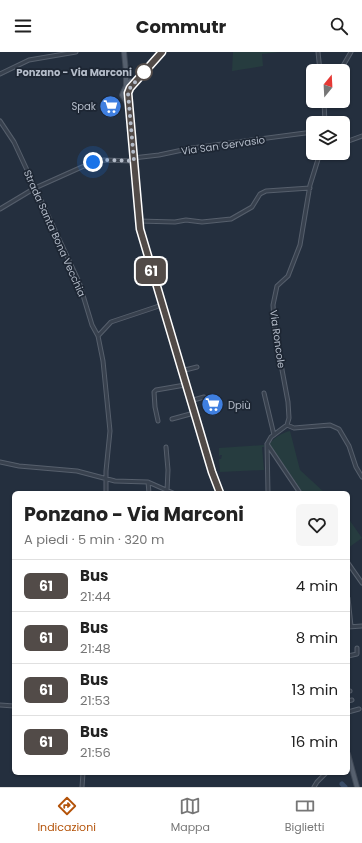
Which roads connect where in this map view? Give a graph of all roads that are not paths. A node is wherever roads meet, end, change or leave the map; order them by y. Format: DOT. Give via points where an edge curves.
graph roads {
  1 [pos="76,52"];
  2 [pos="124,52"];
  3 [pos="162,52"];
  4 [pos="318,52"];
  5 [pos="351,52"];
  6 [pos="319,64"];
  7 [pos="344,64"];
  8 [pos="0,74"];
  9 [pos="132,82"];
  10 [pos="0,121"];
  11 [pos="306,133"];
  12 [pos="362,136"];
  13 [pos="350,140"];
  14 [pos="133,159"];
  15 [pos="318,160"];
  16 [pos="35,188"];
  17 [pos="310,188"];
  18 [pos="0,209"];
  19 [pos="138,221"];
  20 [pos="162,305"];
  21 [pos="98,336"];
  22 [pos="197,367"];
  23 [pos="181,371"];
  24 [pos="185,385"];
  25 [pos="264,393"];
  26 [pos="204,397"];
  27 [pos="190,401"];
  28 [pos="194,412"];
  29 [pos="172,419"];
  30 [pos="158,421"];
  31 [pos="287,425"];
  32 [pos="274,435"];
  33 [pos="267,444"];
  34 [pos="166,447"];
  35 [pos="0,462"];
  36 [pos="362,476"];
  37 [pos="106,479"];
  38 [pos="148,482"];
  39 [pos="106,491"];
  40 [pos="149,491"];
  41 [pos="167,491"];
  42 [pos="219,491"];
  43 [pos="268,491"];
  44 [pos="299,491"];
  45 [pos="350,566"];
  46 [pos="362,583"];
  47 [pos="362,626"];
  48 [pos="350,627"];
  49 [pos="357,648"];
  50 [pos="350,656"];
  51 [pos="0,705"];
  52 [pos="12,706"];
  53 [pos="359,709"];
  54 [pos="350,711"];
  55 [pos="350,769"];
  56 [pos="83,775"];
  57 [pos="324,775"];
  58 [pos="82,787"];
  59 [pos="314,787"];
  60 [pos="357,787"];
  1 -- 8 [label="street" via="29,60"];
  2 -- 9 [label="main road" via="127,77"];
  3 -- 9 [label="street"];
  4 -- 6 [label="street"];
  5 -- 7 [label="street"];
  9 -- 14 [label="main road" via="122,93 127,97"];
  10 -- 16 [label="street, Strada Santa Bona Vecchia" via="14,142"];
  11 -- 14 [label="street, Via San Gervasio" via="192,148"];
  12 -- 13 [label="street"];
  14 -- 16 [label="street, Via San Gervasio" via="93,162"];
  14 -- 19 [label="main road"];
  15 -- 17 [label="street, Via Roncole"];
  16 -- 18 [label="street, Via San Gervasio"];
  16 -- 21 [label="street, Strada Santa Bona Vecchia" via="79,282 92,325"];
  17 -- 19 [label="street" via="266,191 260,194 252,207 230,219 202,222"];
  17 -- 31 [label="street, Via Roncole" via="300,244 288,276 277,286 273,305 275,332 288,402"];
  19 -- 20 [label="main road"];
  20 -- 21 [label="street" via="111,322"];
  20 -- 23 [label="main road"];
  21 -- 37 [label="street, Strada Santa Bona Vecchia" via="110,431"];
  22 -- 23 [label="street"];
  23 -- 24 [label="main road"];
  24 -- 27 [label="main road"];
  24 -- 30 [label="street" via="154,392"];
  25 -- 32 [label="street"];
  26 -- 27 [label="street"];
  27 -- 28 [label="main road"];
  28 -- 29 [label="street"];
  28 -- 42 [label="main road"];
  31 -- 32 [label="street"];
  31 -- 36 [label="street" via="294,428 330,425 339,429"];
  32 -- 33 [label="street"];
  33 -- 43 [label="street"];
  33 -- 44 [label="street"];
  34 -- 41 [label="street"];
  35 -- 37 [label="street" via="77,471"];
  37 -- 38 [label="street"];
  37 -- 39 [label="street, Strada Santa Bona Vecchia"];
  38 -- 40 [label="street"];
  38 -- 41 [label="street"];
  45 -- 46 [label="street"];
  47 -- 48 [label="street"];
  49 -- 50 [label="street" via="357,654"];
  51 -- 52 [label="street"];
  53 -- 54 [label="street"];
  55 -- 60 [label="main road"];
  56 -- 58 [label="street"];
  57 -- 59 [label="street"];
}
